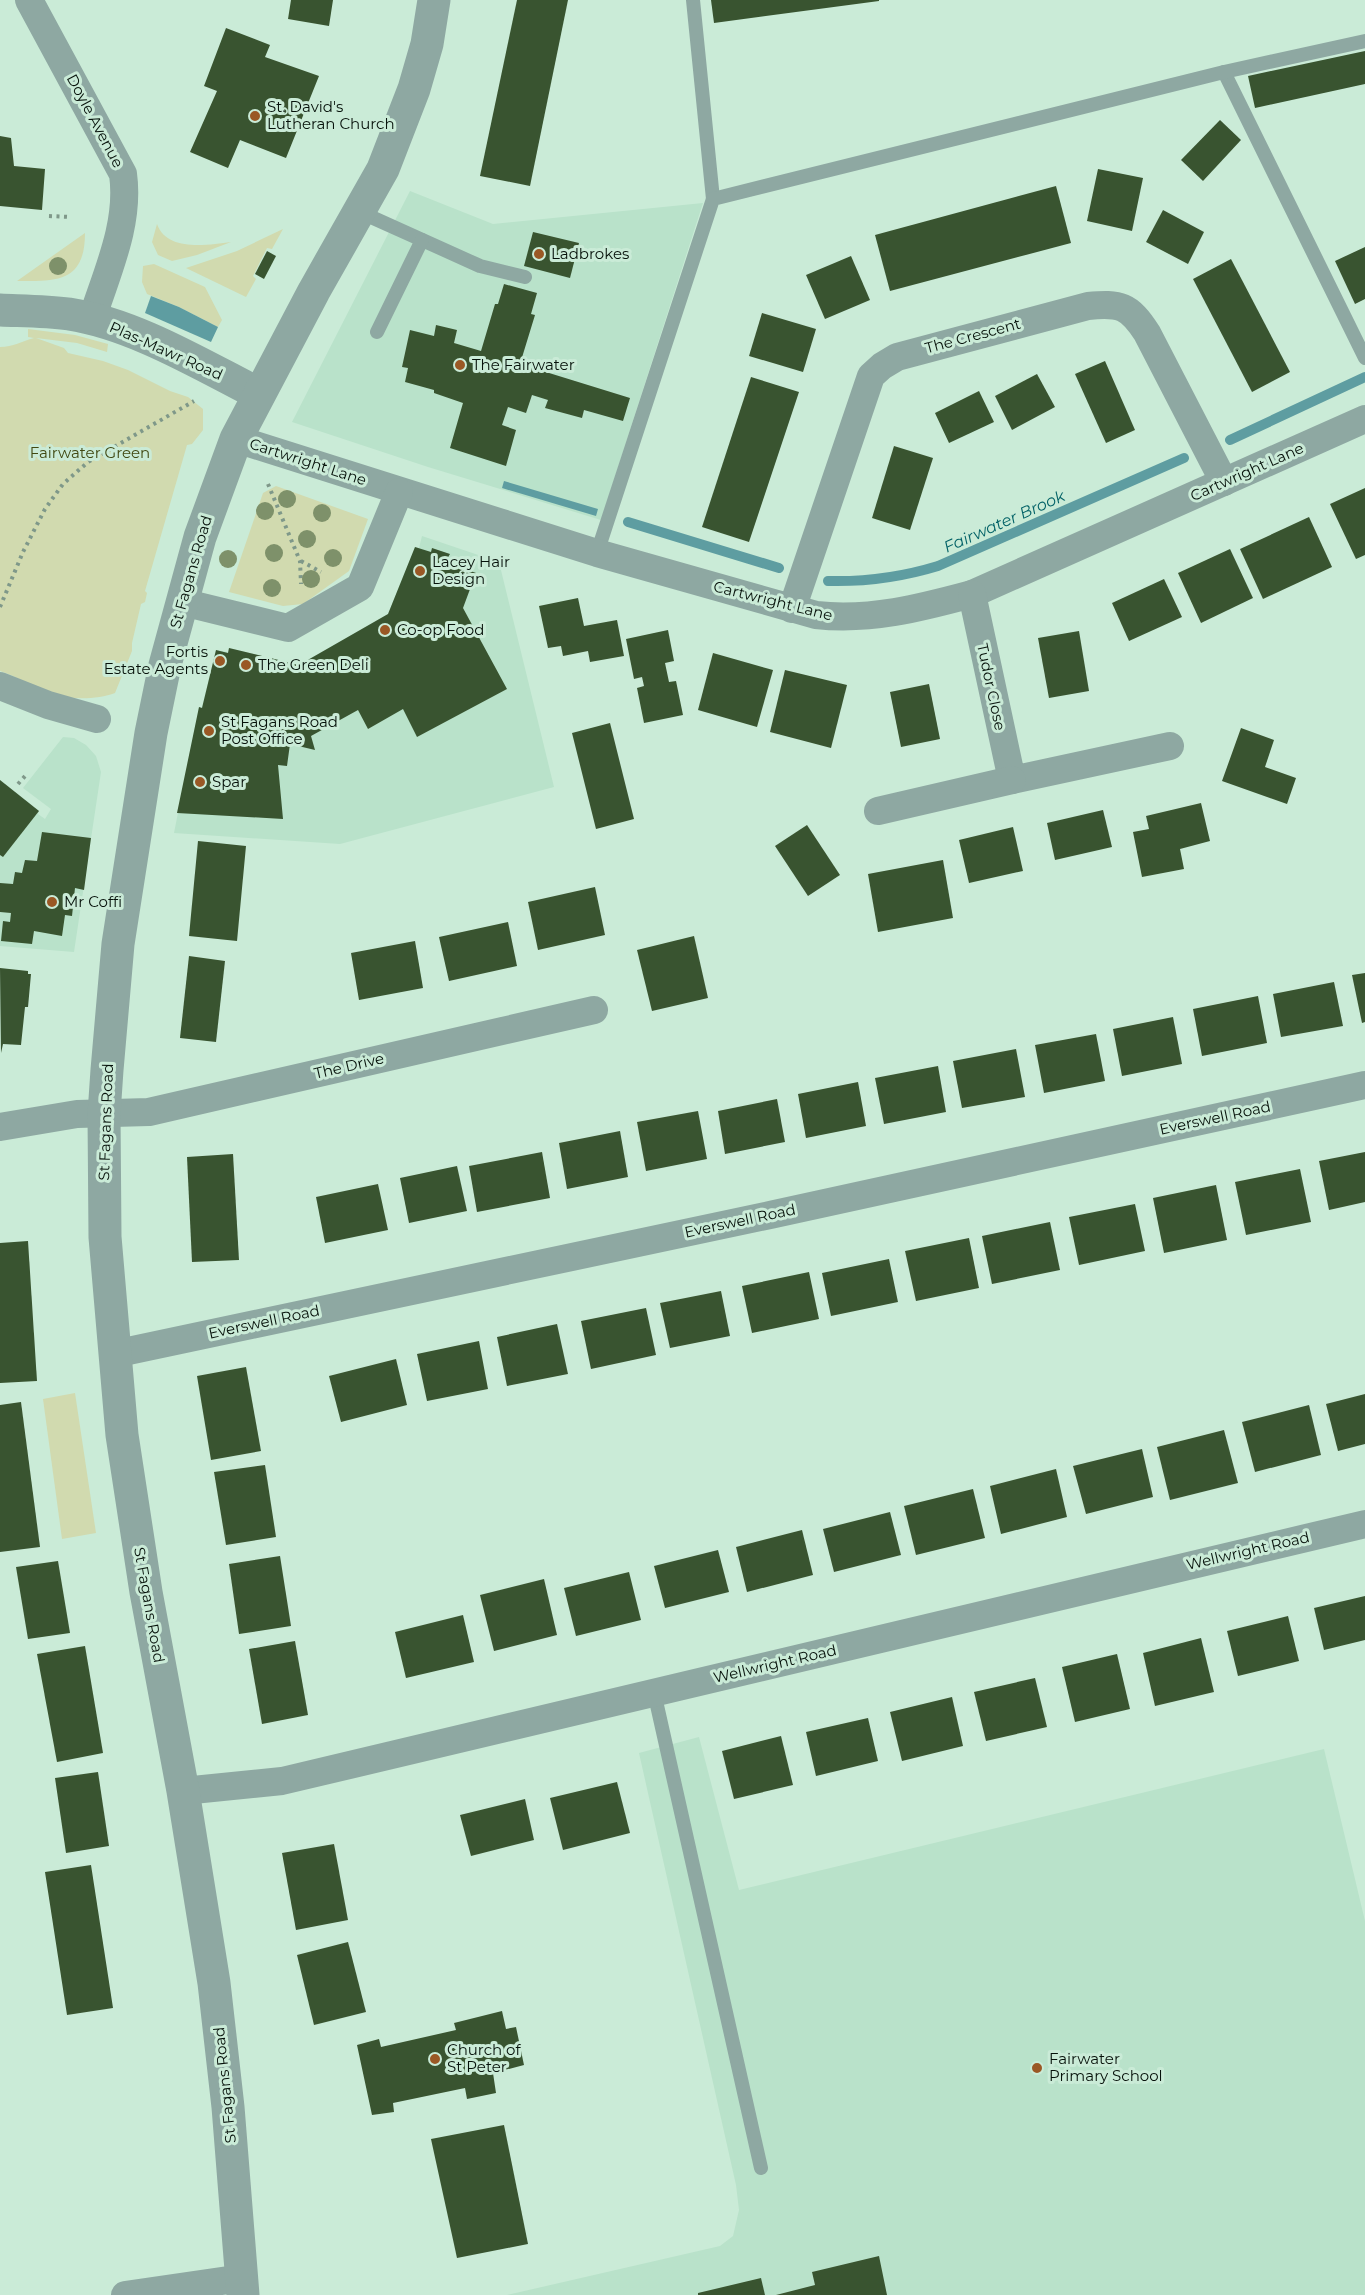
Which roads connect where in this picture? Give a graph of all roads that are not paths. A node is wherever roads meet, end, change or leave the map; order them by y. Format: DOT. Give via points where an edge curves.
graph roads {
  1 [pos="29,0"];
  2 [pos="434,0"];
  3 [pos="693,0"];
  4 [pos="1365,41"];
  5 [pos="1224,72"];
  6 [pos="713,200"];
  7 [pos="360,212"];
  8 [pos="422,240"];
  9 [pos="525,277"];
  10 [pos="0,310"];
  11 [pos="92,319"];
  12 [pos="377,332"];
  13 [pos="1365,358"];
  14 [pos="259,394"];
  15 [pos="1365,419"];
  16 [pos="236,439"];
  17 [pos="1224,482"];
  18 [pos="399,492"];
  19 [pos="597,553"];
  20 [pos="972,594"];
  21 [pos="182,602"];
  22 [pos="792,609"];
  23 [pos="0,686"];
  24 [pos="97,719"];
  25 [pos="1170,746"];
  26 [pos="1012,780"];
  27 [pos="878,811"];
  28 [pos="594,1010"];
  29 [pos="1365,1085"];
  30 [pos="104,1114"];
  31 [pos="0,1127"];
  32 [pos="114,1354"];
  33 [pos="1365,1524"];
  34 [pos="654,1692"];
  35 [pos="183,1791"];
  36 [pos="761,2169"];
  37 [pos="242,2286"];
  38 [pos="125,2295"];
  1 -- 11 [label="street, Doyle Avenue" via="123,174 123,218"];
  2 -- 7 [label="street, St Fagans Road" via="414,89 383,169"];
  3 -- 6 [label="lane"];
  4 -- 5 [label="lane"];
  5 -- 6 [label="lane"];
  5 -- 13 [label="lane"];
  6 -- 19 [label="lane"];
  7 -- 8 [label="lane"];
  7 -- 14 [label="street, St Fagans Road"];
  8 -- 9 [label="lane" via="480,266"];
  8 -- 12 [label="lane"];
  10 -- 11 [label="street, Plas-Mawr Road"];
  11 -- 14 [label="street, Plas-Mawr Road" via="168,348"];
  14 -- 16 [label="street, St Fagans Road"];
  15 -- 17 [label="street, Cartwright Lane"];
  16 -- 18 [label="street, Cartwright Lane"];
  16 -- 21 [label="street, St Fagans Road" via="200,537"];
  17 -- 20 [label="street, Cartwright Lane"];
  17 -- 22 [label="street, The Crescent" via="1147,333 1136,316 1123,307 1088,306 897,357 871,376"];
  18 -- 19 [label="street, Cartwright Lane"];
  18 -- 21 [label="street" via="360,587 288,628"];
  19 -- 22 [label="street, Cartwright Lane"];
  20 -- 22 [label="street, Cartwright Lane" via="878,616 842,618"];
  20 -- 26 [label="street, Tudor Close"];
  21 -- 30 [label="street, St Fagans Road" via="151,733 134,834 118,944"];
  23 -- 24 [label="street"];
  25 -- 26 [label="street"];
  26 -- 27 [label="street"];
  28 -- 30 [label="street, The Drive" via="149,1112"];
  29 -- 32 [label="street, Everswell Road"];
  30 -- 31 [label="street, The Drive" via="77,1114"];
  30 -- 32 [label="street, St Fagans Road" via="105,1237"];
  32 -- 35 [label="street, St Fagans Road" via="122,1435 145,1581"];
  33 -- 34 [label="street, Wellwright Road"];
  34 -- 35 [label="street, Wellwright Road" via="282,1781"];
  34 -- 36 [label="lane"];
  35 -- 37 [label="street, St Fagans Road" via="214,1983"];
  37 -- 38 [label="street"];
}
